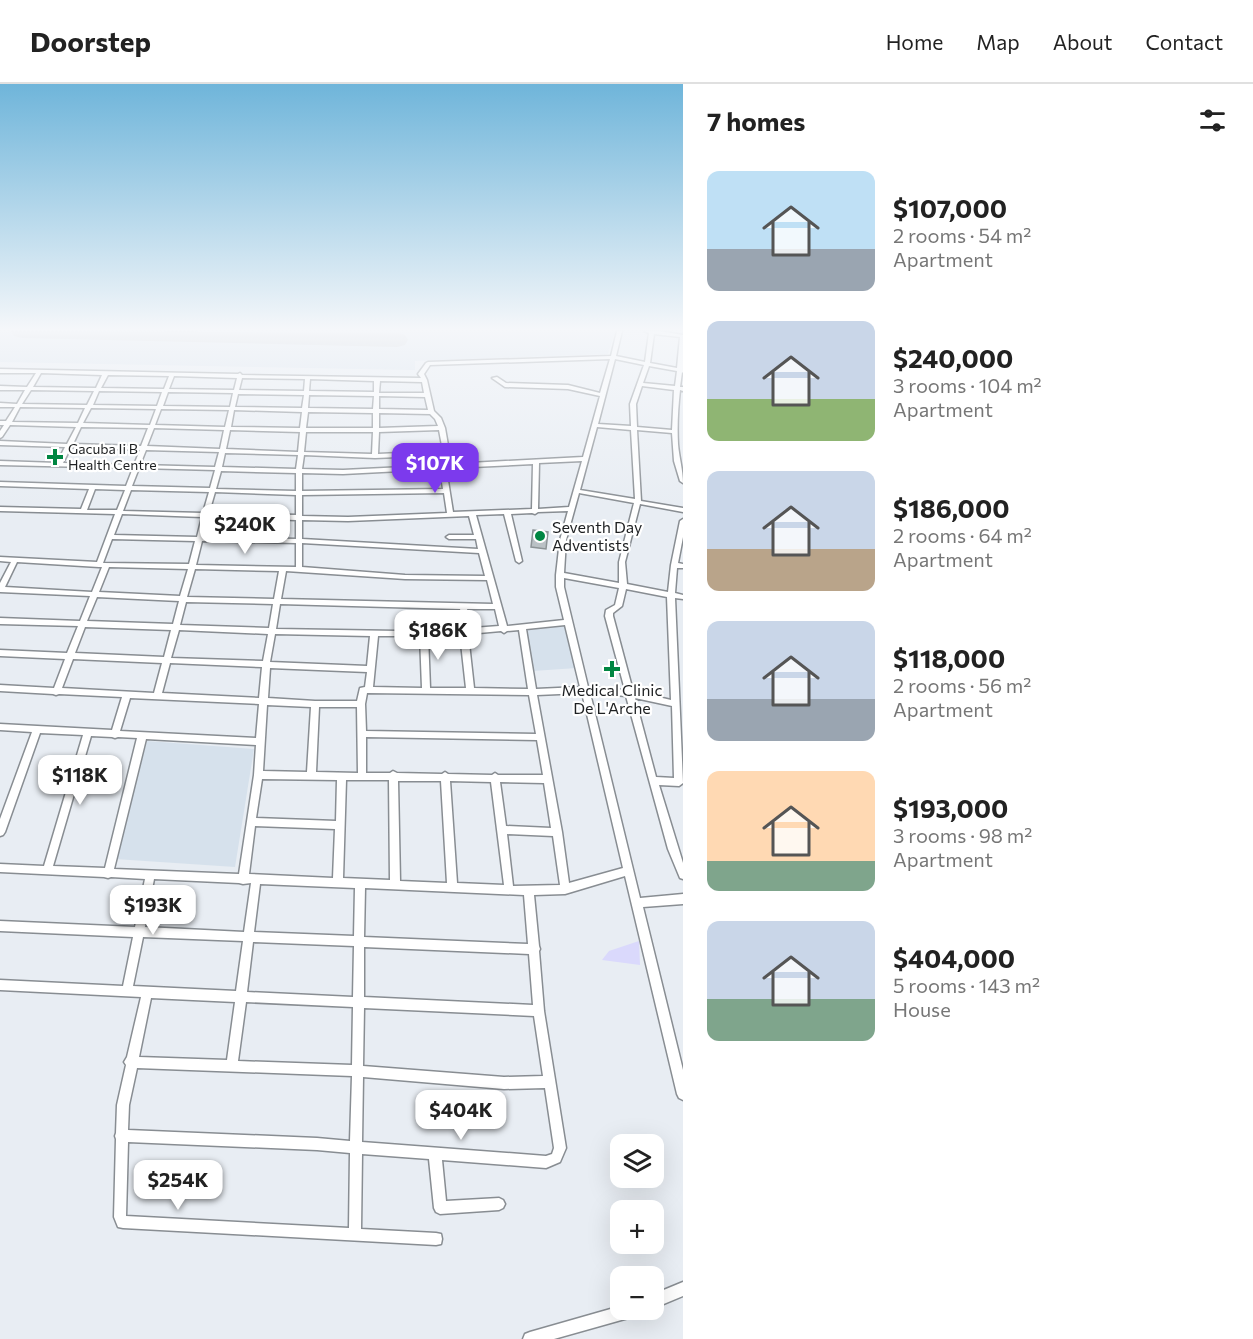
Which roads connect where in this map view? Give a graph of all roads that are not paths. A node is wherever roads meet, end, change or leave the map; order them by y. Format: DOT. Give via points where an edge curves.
graph roads {
  1 [pos="680,389"];
  2 [pos="28,390"];
  3 [pos="81,390"];
  4 [pos="96,390"];
  5 [pos="306,390"];
  6 [pos="377,390"];
  7 [pos="426,390"];
  8 [pos="579,390"];
  9 [pos="603,390"];
  10 [pos="637,390"];
  11 [pos="167,391"];
  12 [pos="235,392"];
  13 [pos="306,393"];
  14 [pos="376,394"];
  15 [pos="427,395"];
  16 [pos="602,395"];
  17 [pos="0,405"];
  18 [pos="19,405"];
  19 [pos="88,406"];
  20 [pos="160,408"];
  21 [pos="232,409"];
  22 [pos="304,410"];
  23 [pos="375,411"];
  24 [pos="431,412"];
  25 [pos="0,423"];
  26 [pos="8,423"];
  27 [pos="595,424"];
  28 [pos="80,425"];
  29 [pos="154,428"];
  30 [pos="442,428"];
  31 [pos="226,429"];
  32 [pos="302,430"];
  33 [pos="635,430"];
  34 [pos="376,432"];
  35 [pos="675,435"];
  36 [pos="0,436"];
  37 [pos="683,440"];
  38 [pos="0,443"];
  39 [pos="70,445"];
  40 [pos="145,448"];
  41 [pos="222,449"];
  42 [pos="300,452"];
  43 [pos="448,453"];
  44 [pos="375,456"];
  45 [pos="586,459"];
  46 [pos="0,463"];
  47 [pos="536,463"];
  48 [pos="59,465"];
  49 [pos="136,468"];
  50 [pos="446,468"];
  51 [pos="218,470"];
  52 [pos="299,472"];
  53 [pos="683,481"];
  54 [pos="0,484"];
  55 [pos="93,487"];
  56 [pos="129,488"];
  57 [pos="211,491"];
  58 [pos="447,491"];
  59 [pos="576,491"];
  60 [pos="299,493"];
  61 [pos="638,501"];
  62 [pos="0,509"];
  63 [pos="572,509"];
  64 [pos="683,510"];
  65 [pos="83,512"];
  66 [pos="507,512"];
  67 [pos="534,512"];
  68 [pos="119,513"];
  69 [pos="450,514"];
  70 [pos="472,514"];
  71 [pos="205,515"];
  72 [pos="300,517"];
  73 [pos="683,521"];
  74 [pos="109,537"];
  75 [pos="448,537"];
  76 [pos="478,537"];
  77 [pos="681,537"];
  78 [pos="199,539"];
  79 [pos="298,541"];
  80 [pos="481,551"];
  81 [pos="0,559"];
  82 [pos="15,560"];
  83 [pos="519,561"];
  84 [pos="103,565"];
  85 [pos="674,565"];
  86 [pos="192,566"];
  87 [pos="683,566"];
  88 [pos="283,569"];
  89 [pos="299,569"];
  90 [pos="560,574"];
  91 [pos="489,578"];
  92 [pos="622,586"];
  93 [pos="0,589"];
  94 [pos="95,594"];
  95 [pos="671,595"];
  96 [pos="683,597"];
  97 [pos="184,599"];
  98 [pos="277,602"];
  99 [pos="463,606"];
  100 [pos="496,608"];
  101 [pos="0,621"];
  102 [pos="568,622"];
  103 [pos="83,624"];
  104 [pos="176,627"];
  105 [pos="522,628"];
  106 [pos="504,630"];
  107 [pos="272,632"];
  108 [pos="467,632"];
  109 [pos="424,634"];
  110 [pos="374,635"];
  111 [pos="0,653"];
  112 [pos="70,656"];
  113 [pos="167,660"];
  114 [pos="266,664"];
  115 [pos="371,669"];
  116 [pos="0,689"];
  117 [pos="369,689"];
  118 [pos="426,689"];
  119 [pos="470,690"];
  120 [pos="584,690"];
  121 [pos="56,692"];
  122 [pos="534,692"];
  123 [pos="628,693"];
  124 [pos="126,696"];
  125 [pos="157,697"];
  126 [pos="678,701"];
  127 [pos="263,702"];
  128 [pos="315,704"];
  129 [pos="361,704"];
  130 [pos="0,727"];
  131 [pos="37,730"];
  132 [pos="88,733"];
  133 [pos="363,734"];
  134 [pos="115,735"];
  135 [pos="142,736"];
  136 [pos="541,737"];
  137 [pos="260,742"];
  138 [pos="258,775"];
  139 [pos="362,775"];
  140 [pos="393,775"];
  141 [pos="311,776"];
  142 [pos="342,776"];
  143 [pos="445,776"];
  144 [pos="495,777"];
  145 [pos="548,779"];
  146 [pos="653,781"];
  147 [pos="681,782"];
  148 [pos="252,822"];
  149 [pos="341,825"];
  150 [pos="502,830"];
  151 [pos="0,832"];
  152 [pos="557,832"];
  153 [pos="0,868"];
  154 [pos="47,871"];
  155 [pos="627,872"];
  156 [pos="108,874"];
  157 [pos="683,875"];
  158 [pos="150,876"];
  159 [pos="243,880"];
  160 [pos="256,880"];
  161 [pos="338,883"];
  162 [pos="360,883"];
  163 [pos="395,884"];
  164 [pos="452,887"];
  165 [pos="565,889"];
  166 [pos="509,890"];
  167 [pos="529,891"];
  168 [pos="683,899"];
  169 [pos="636,903"];
  170 [pos="0,926"];
  171 [pos="139,933"];
  172 [pos="250,936"];
  173 [pos="360,941"];
  174 [pos="535,949"];
  175 [pos="0,985"];
  176 [pos="127,990"];
  177 [pos="147,992"];
  178 [pos="240,997"];
  179 [pos="358,1001"];
  180 [pos="539,1011"];
  181 [pos="130,1062"];
  182 [pos="232,1066"];
  183 [pos="358,1071"];
  184 [pos="550,1082"];
  185 [pos="683,1094"];
  186 [pos="121,1136"];
  187 [pos="356,1147"];
  188 [pos="435,1155"];
  189 [pos="499,1204"];
  190 [pos="355,1234"];
  191 [pos="436,1239"];
  192 [pos="683,1289"];
  193 [pos="664,1297"];
  194 [pos="610,1317"];
  195 [pos="545,1337"];
  196 [pos="530,1339"];
  1 -- 35 [label="street"];
  2 -- 18 [label="street"];
  3 -- 4 [label="street"];
  4 -- 11 [label="street"];
  4 -- 19 [label="street"];
  5 -- 13 [label="street"];
  6 -- 14 [label="street"];
  7 -- 15 [label="street"];
  8 -- 16 [label="street"];
  9 -- 16 [label="street"];
  10 -- 33 [label="street" via="633,404"];
  11 -- 12 [label="street"];
  11 -- 20 [label="street"];
  12 -- 13 [label="street"];
  12 -- 21 [label="street"];
  13 -- 14 [label="street"];
  13 -- 22 [label="street"];
  14 -- 15 [label="street"];
  14 -- 23 [label="street"];
  15 -- 24 [label="street"];
  16 -- 27 [label="street"];
  17 -- 18 [label="street"];
  18 -- 19 [label="street"];
  18 -- 26 [label="street"];
  19 -- 20 [label="street"];
  19 -- 28 [label="street"];
  20 -- 21 [label="street"];
  20 -- 29 [label="street"];
  21 -- 22 [label="street"];
  21 -- 31 [label="street"];
  22 -- 23 [label="street"];
  22 -- 32 [label="street"];
  23 -- 24 [label="street"];
  23 -- 34 [label="street"];
  24 -- 30 [label="street"];
  25 -- 26 [label="street"];
  26 -- 28 [label="street"];
  26 -- 36 [label="street"];
  27 -- 33 [label="street"];
  27 -- 45 [label="street"];
  28 -- 29 [label="street"];
  28 -- 39 [label="street"];
  29 -- 31 [label="street"];
  29 -- 40 [label="street"];
  30 -- 34 [label="street"];
  30 -- 43 [label="street"];
  31 -- 32 [label="street"];
  31 -- 41 [label="street"];
  32 -- 34 [label="street"];
  32 -- 42 [label="street"];
  33 -- 35 [label="street"];
  33 -- 61 [label="street"];
  34 -- 44 [label="street"];
  35 -- 37 [label="street"];
  35 -- 53 [label="street"];
  38 -- 39 [label="street"];
  39 -- 40 [label="street"];
  39 -- 48 [label="street"];
  40 -- 41 [label="street"];
  40 -- 49 [label="street"];
  41 -- 42 [label="street"];
  41 -- 51 [label="street"];
  42 -- 44 [label="street"];
  42 -- 52 [label="street"];
  43 -- 44 [label="street"];
  43 -- 50 [label="street"];
  45 -- 47 [label="street"];
  45 -- 59 [label="street"];
  46 -- 48 [label="street"];
  47 -- 50 [label="street"];
  47 -- 67 [label="street"];
  48 -- 49 [label="street"];
  49 -- 51 [label="street"];
  49 -- 56 [label="street"];
  50 -- 52 [label="street"];
  50 -- 58 [label="street"];
  51 -- 52 [label="street"];
  51 -- 57 [label="street"];
  52 -- 60 [label="street"];
  54 -- 55 [label="street"];
  55 -- 56 [label="street"];
  55 -- 65 [label="street"];
  56 -- 57 [label="street"];
  56 -- 68 [label="street"];
  57 -- 60 [label="street"];
  57 -- 71 [label="street"];
  58 -- 60 [label="street"];
  58 -- 69 [label="street"];
  59 -- 61 [label="street"];
  59 -- 63 [label="street"];
  60 -- 72 [label="street"];
  61 -- 64 [label="street"];
  61 -- 92 [label="street" via="622,562"];
  62 -- 65 [label="street"];
  63 -- 67 [label="street"];
  63 -- 90 [label="street" via="563,540"];
  65 -- 68 [label="street"];
  66 -- 67 [label="street"];
  66 -- 70 [label="street"];
  66 -- 83 [label="street"];
  68 -- 71 [label="street"];
  68 -- 74 [label="street"];
  69 -- 70 [label="street"];
  69 -- 72 [label="street" via="359,519"];
  70 -- 76 [label="street"];
  71 -- 72 [label="street"];
  71 -- 78 [label="street"];
  72 -- 79 [label="street"];
  73 -- 77 [label="street"];
  74 -- 78 [label="street"];
  74 -- 84 [label="street"];
  75 -- 76 [label="street"];
  76 -- 80 [label="street"];
  77 -- 85 [label="street"];
  78 -- 79 [label="street"];
  78 -- 86 [label="street"];
  79 -- 80 [label="street"];
  79 -- 89 [label="street"];
  80 -- 91 [label="street"];
  81 -- 82 [label="street"];
  82 -- 84 [label="street"];
  82 -- 93 [label="street"];
  84 -- 86 [label="street"];
  84 -- 94 [label="street"];
  85 -- 87 [label="street"];
  85 -- 95 [label="street"];
  86 -- 88 [label="street"];
  86 -- 97 [label="street"];
  88 -- 89 [label="street"];
  88 -- 98 [label="street"];
  89 -- 91 [label="street"];
  90 -- 92 [label="street"];
  90 -- 102 [label="street"];
  91 -- 100 [label="street"];
  92 -- 95 [label="street"];
  92 -- 123 [label="street" via="618,606 609,616"];
  93 -- 94 [label="street"];
  94 -- 97 [label="street"];
  94 -- 103 [label="street"];
  95 -- 96 [label="street"];
  95 -- 126 [label="street"];
  97 -- 98 [label="street"];
  97 -- 104 [label="street"];
  98 -- 99 [label="street"];
  98 -- 107 [label="street"];
  99 -- 100 [label="street"];
  99 -- 108 [label="street"];
  100 -- 106 [label="street"];
  101 -- 103 [label="street"];
  102 -- 105 [label="street"];
  102 -- 120 [label="street"];
  103 -- 104 [label="street"];
  103 -- 112 [label="street"];
  104 -- 107 [label="street"];
  104 -- 113 [label="street"];
  105 -- 106 [label="street"];
  105 -- 122 [label="street"];
  106 -- 108 [label="street"];
  107 -- 110 [label="street"];
  107 -- 114 [label="street"];
  108 -- 109 [label="street"];
  108 -- 119 [label="street"];
  109 -- 110 [label="street"];
  109 -- 118 [label="street"];
  110 -- 115 [label="street"];
  111 -- 112 [label="street"];
  112 -- 113 [label="street"];
  112 -- 121 [label="street"];
  113 -- 114 [label="street"];
  113 -- 125 [label="street"];
  114 -- 115 [label="street"];
  114 -- 127 [label="street"];
  115 -- 117 [label="street"];
  116 -- 121 [label="street"];
  117 -- 118 [label="street"];
  117 -- 129 [label="street" via="361,692"];
  118 -- 119 [label="street"];
  119 -- 122 [label="street"];
  120 -- 122 [label="street"];
  120 -- 123 [label="street"];
  120 -- 155 [label="street"];
  121 -- 124 [label="street"];
  122 -- 136 [label="street"];
  123 -- 126 [label="street"];
  123 -- 146 [label="street"];
  124 -- 125 [label="street"];
  124 -- 134 [label="street"];
  125 -- 127 [label="street"];
  126 -- 147 [label="street"];
  127 -- 128 [label="street"];
  127 -- 137 [label="street"];
  128 -- 129 [label="street"];
  128 -- 141 [label="street"];
  129 -- 133 [label="street"];
  130 -- 131 [label="street"];
  131 -- 132 [label="street"];
  131 -- 151 [label="street"];
  132 -- 134 [label="street"];
  132 -- 154 [label="street"];
  133 -- 136 [label="street"];
  133 -- 139 [label="street"];
  134 -- 135 [label="street"];
  135 -- 137 [label="street"];
  135 -- 156 [label="street"];
  136 -- 145 [label="street"];
  137 -- 138 [label="street"];
  138 -- 141 [label="street"];
  138 -- 148 [label="street"];
  139 -- 140 [label="street"];
  139 -- 142 [label="street"];
  140 -- 143 [label="street"];
  140 -- 163 [label="street"];
  141 -- 142 [label="street"];
  142 -- 149 [label="street"];
  143 -- 144 [label="street"];
  143 -- 164 [label="street"];
  144 -- 145 [label="street"];
  144 -- 150 [label="street"];
  145 -- 152 [label="street"];
  146 -- 147 [label="street"];
  146 -- 157 [label="street"];
  148 -- 149 [label="street"];
  148 -- 159 [label="street"];
  149 -- 161 [label="street"];
  150 -- 152 [label="street"];
  150 -- 166 [label="street"];
  152 -- 165 [label="street"];
  153 -- 154 [label="street"];
  154 -- 156 [label="street"];
  155 -- 165 [label="street"];
  155 -- 169 [label="street"];
  156 -- 158 [label="street"];
  158 -- 159 [label="street"];
  158 -- 171 [label="street"];
  159 -- 160 [label="street"];
  160 -- 161 [label="street"];
  160 -- 172 [label="street"];
  161 -- 162 [label="street"];
  162 -- 163 [label="street"];
  162 -- 173 [label="street"];
  163 -- 164 [label="street"];
  164 -- 166 [label="street"];
  165 -- 167 [label="street"];
  166 -- 167 [label="street"];
  167 -- 174 [label="street"];
  168 -- 169 [label="street"];
  169 -- 185 [label="street"];
  170 -- 171 [label="street"];
  171 -- 172 [label="street"];
  171 -- 176 [label="street"];
  172 -- 173 [label="street"];
  172 -- 178 [label="street"];
  173 -- 174 [label="street"];
  173 -- 179 [label="street"];
  174 -- 180 [label="street"];
  175 -- 176 [label="street"];
  176 -- 177 [label="street"];
  177 -- 178 [label="street"];
  177 -- 181 [label="street"];
  178 -- 179 [label="street"];
  178 -- 182 [label="street"];
  179 -- 180 [label="street"];
  179 -- 183 [label="street"];
  180 -- 184 [label="street"];
  181 -- 182 [label="street"];
  181 -- 186 [label="street"];
  182 -- 183 [label="street"];
  183 -- 184 [label="street" via="504,1083"];
  183 -- 187 [label="street"];
  184 -- 188 [label="street" via="560,1148 556,1158 546,1162"];
  186 -- 187 [label="street"];
  186 -- 190 [label="street" via="123,1222"];
  187 -- 188 [label="street"];
  187 -- 190 [label="street"];
  188 -- 189 [label="street" via="440,1208"];
  190 -- 191 [label="street"];
  192 -- 193 [label="street"];
  194 -- 195 [label="street"];
  195 -- 196 [label="street"];
}
